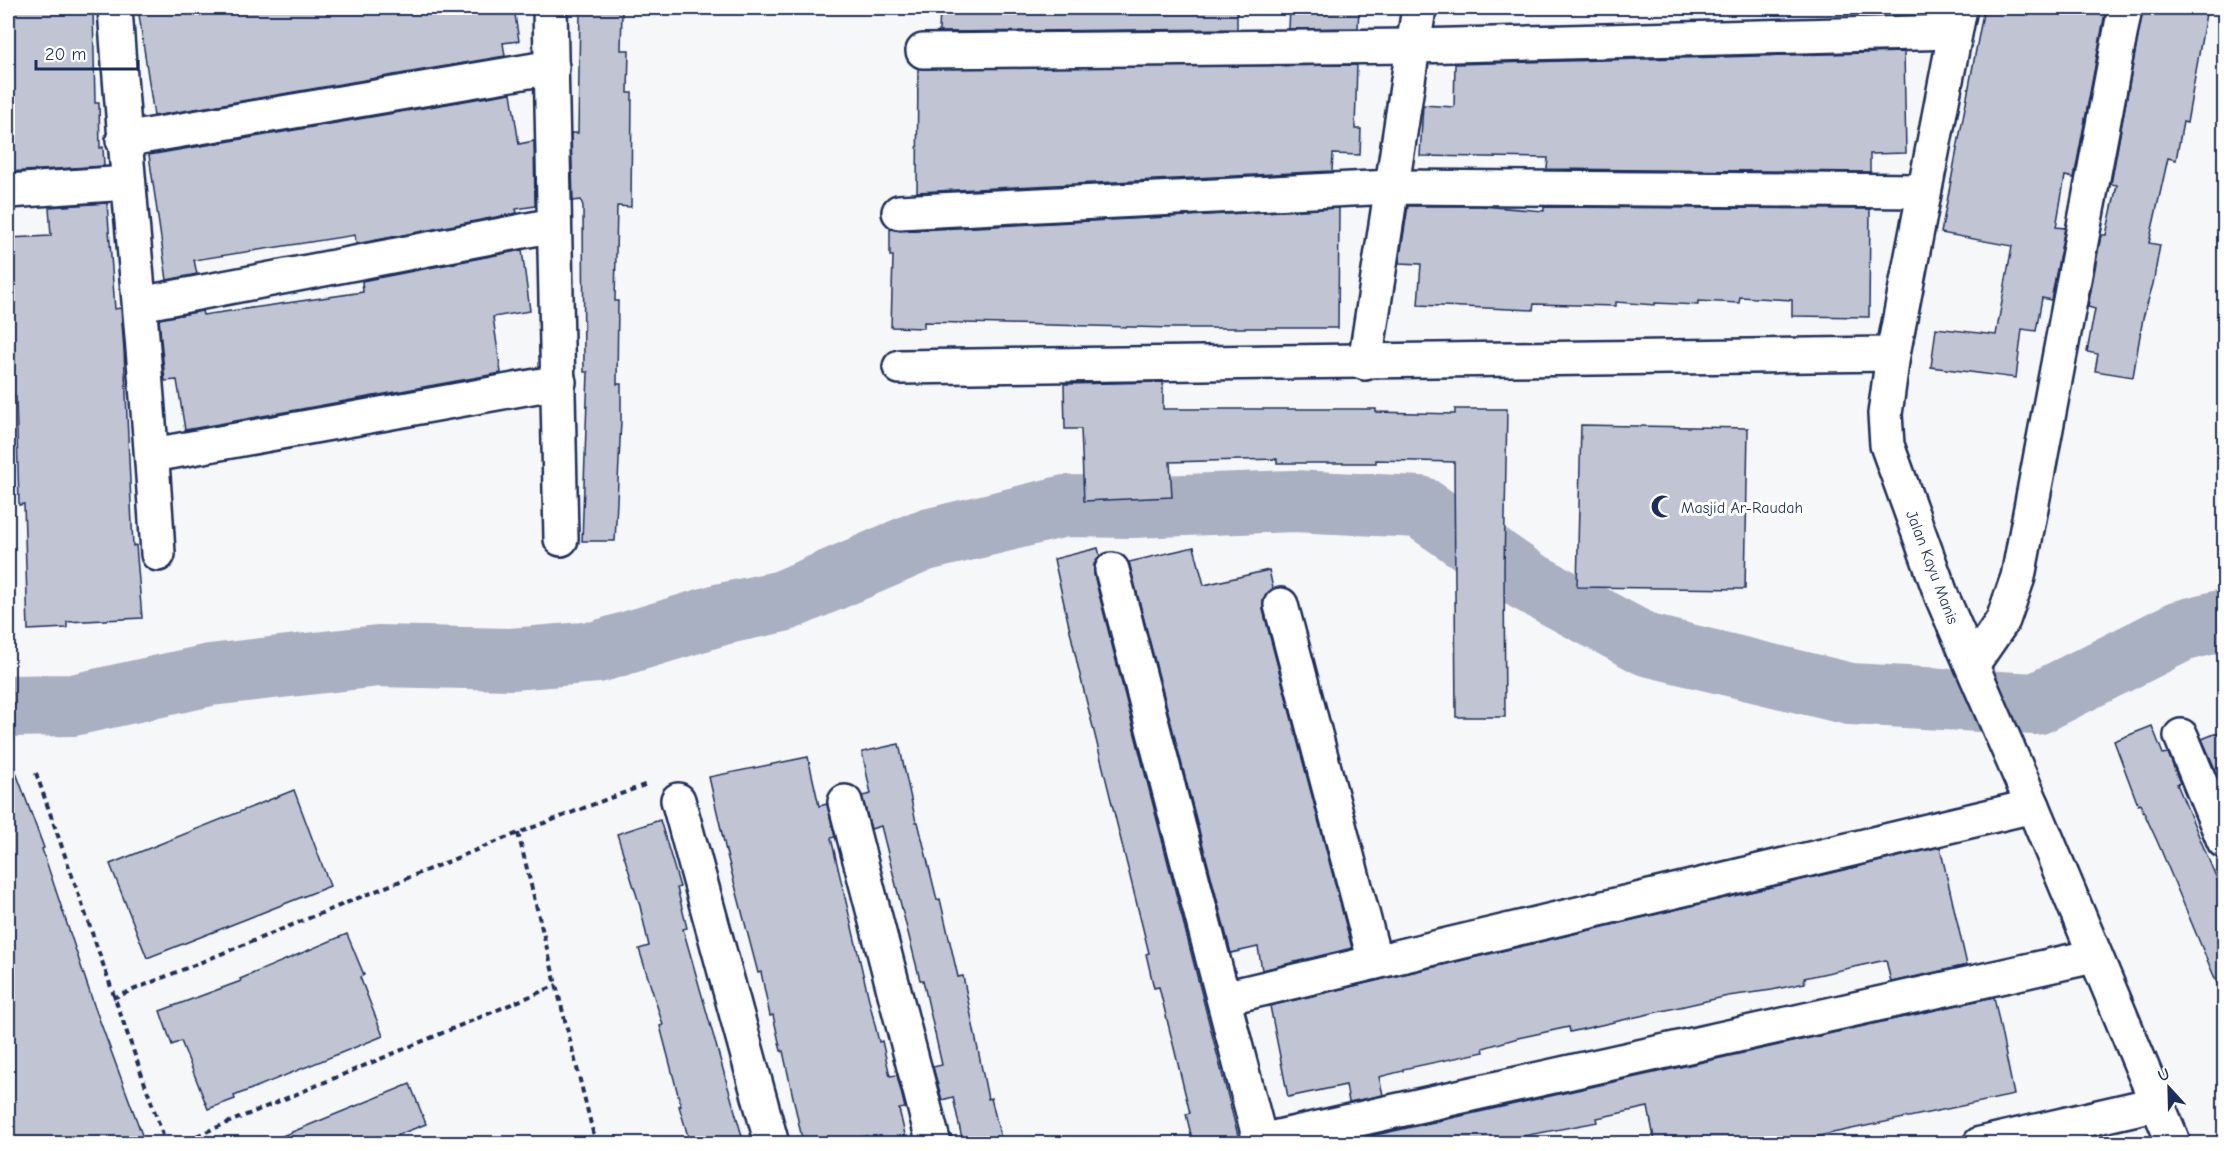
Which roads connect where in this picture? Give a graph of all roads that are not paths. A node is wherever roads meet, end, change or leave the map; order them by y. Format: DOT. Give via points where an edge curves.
graph roads {
  1 [pos="115,8"];
  2 [pos="550,8"];
  3 [pos="1419,8"];
  4 [pos="2125,8"];
  5 [pos="1958,20"];
  6 [pos="1414,46"];
  7 [pos="923,51"];
  8 [pos="552,67"];
  9 [pos="123,140"];
  10 [pos="128,183"];
  11 [pos="1390,187"];
  12 [pos="8,191"];
  13 [pos="1923,192"];
  14 [pos="899,212"];
  15 [pos="554,225"];
  16 [pos="140,304"];
  17 [pos="1893,354"];
  18 [pos="1365,363"];
  19 [pos="900,367"];
  20 [pos="559,382"];
  21 [pos="153,455"];
  22 [pos="561,539"];
  23 [pos="158,554"];
  24 [pos="1112,570"];
  25 [pos="1281,605"];
  26 [pos="1972,665"];
  27 [pos="2181,736"];
  28 [pos="678,800"];
  29 [pos="845,802"];
  30 [pos="2033,806"];
  31 [pos="2224,841"];
  32 [pos="2094,956"];
  33 [pos="1375,962"];
  34 [pos="1224,998"];
  35 [pos="2159,1103"];
  36 [pos="1261,1142"];
  37 [pos="771,1143"];
  38 [pos="934,1143"];
  39 [pos="1980,1143"];
  40 [pos="2174,1143"];
  1 -- 9 [label="street"];
  2 -- 8 [label="street"];
  3 -- 6 [label="street"];
  4 -- 26 [label="street" via="2018,577 2003,620"];
  5 -- 6 [label="street"];
  5 -- 13 [label="street, Jalan Kayu Manis"];
  6 -- 7 [label="street"];
  6 -- 11 [label="street"];
  8 -- 9 [label="street"];
  8 -- 15 [label="street"];
  9 -- 10 [label="street"];
  10 -- 12 [label="street"];
  10 -- 16 [label="street"];
  11 -- 13 [label="street"];
  11 -- 14 [label="street"];
  11 -- 18 [label="street"];
  13 -- 17 [label="street, Jalan Kayu Manis"];
  15 -- 16 [label="street"];
  15 -- 20 [label="street"];
  16 -- 21 [label="street"];
  17 -- 18 [label="street"];
  17 -- 26 [label="street, Jalan Kayu Manis" via="1885,414 1887,445 1942,597"];
  18 -- 19 [label="street"];
  20 -- 21 [label="street"];
  20 -- 22 [label="street"];
  21 -- 23 [label="street"];
  24 -- 34 [label="street"];
  25 -- 33 [label="street"];
  26 -- 30 [label="street, Jalan Kayu Manis"];
  27 -- 31 [label="street"];
  28 -- 37 [label="street"];
  29 -- 38 [label="street"];
  30 -- 32 [label="street, Jalan Kayu Manis"];
  30 -- 33 [label="street"];
  32 -- 35 [label="street, Jalan Kayu Manis"];
  32 -- 36 [label="street"];
  33 -- 34 [label="street"];
  34 -- 36 [label="street"];
  35 -- 39 [label="street"];
  35 -- 40 [label="street, Jalan Kayu Manis"];
}
